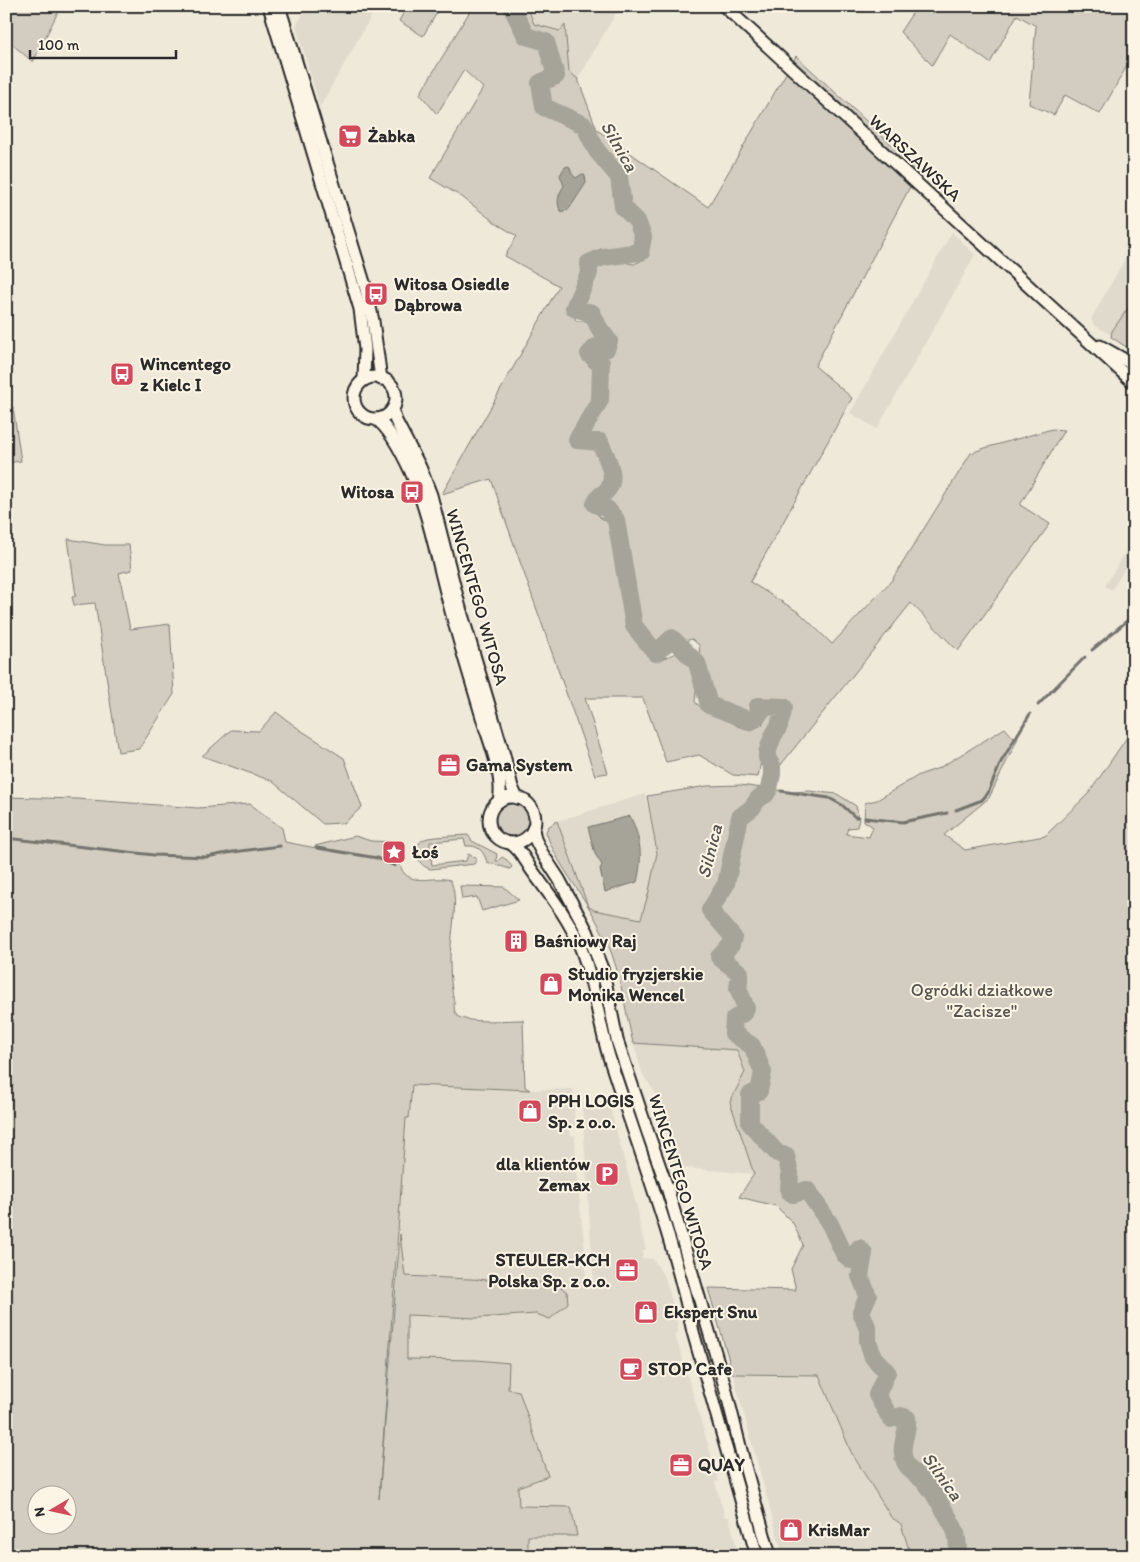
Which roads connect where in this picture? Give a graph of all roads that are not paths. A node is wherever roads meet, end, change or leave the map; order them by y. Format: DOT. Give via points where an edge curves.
graph roads {
  1 [pos="269,6"];
  2 [pos="279,6"];
  3 [pos="724,6"];
  4 [pos="1082,336"];
  5 [pos="1134,365"];
  6 [pos="381,379"];
  7 [pos="364,380"];
  8 [pos="1134,383"];
  9 [pos="392,410"];
  10 [pos="376,419"];
  11 [pos="517,798"];
  12 [pos="499,801"];
  13 [pos="533,829"];
  14 [pos="510,843"];
  15 [pos="757,1556"];
  16 [pos="770,1556"];
  1 -- 7 [label="main road" via="358,300 365,349"];
  2 -- 6 [label="main road" via="366,290"];
  3 -- 4 [label="main road, WARSZAWSKA"];
  4 -- 5 [label="main road, WARSZAWSKA"];
  4 -- 8 [label="main road, WARSZAWSKA"];
  6 -- 7 [label="main road"];
  6 -- 9 [label="main road" via="393,390"];
  7 -- 10 [label="main road" via="355,392 355,405 362,415"];
  9 -- 10 [label="main road"];
  9 -- 11 [label="main road, WINCENTEGO WITOSA" via="431,495 460,608"];
  10 -- 12 [label="main road, WINCENTEGO WITOSA" via="395,443 411,472 420,498 494,757"];
  11 -- 12 [label="main road"];
  11 -- 13 [label="main road" via="529,804 534,816"];
  12 -- 14 [label="main road" via="491,810 489,824 497,838"];
  13 -- 14 [label="main road" via="524,840"];
  13 -- 16 [label="main road, WINCENTEGO WITOSA" via="542,853 587,931 600,964 622,1056 667,1187"];
  14 -- 15 [label="main road, WINCENTEGO WITOSA" via="561,910 585,959 605,1042 664,1222"];
}
